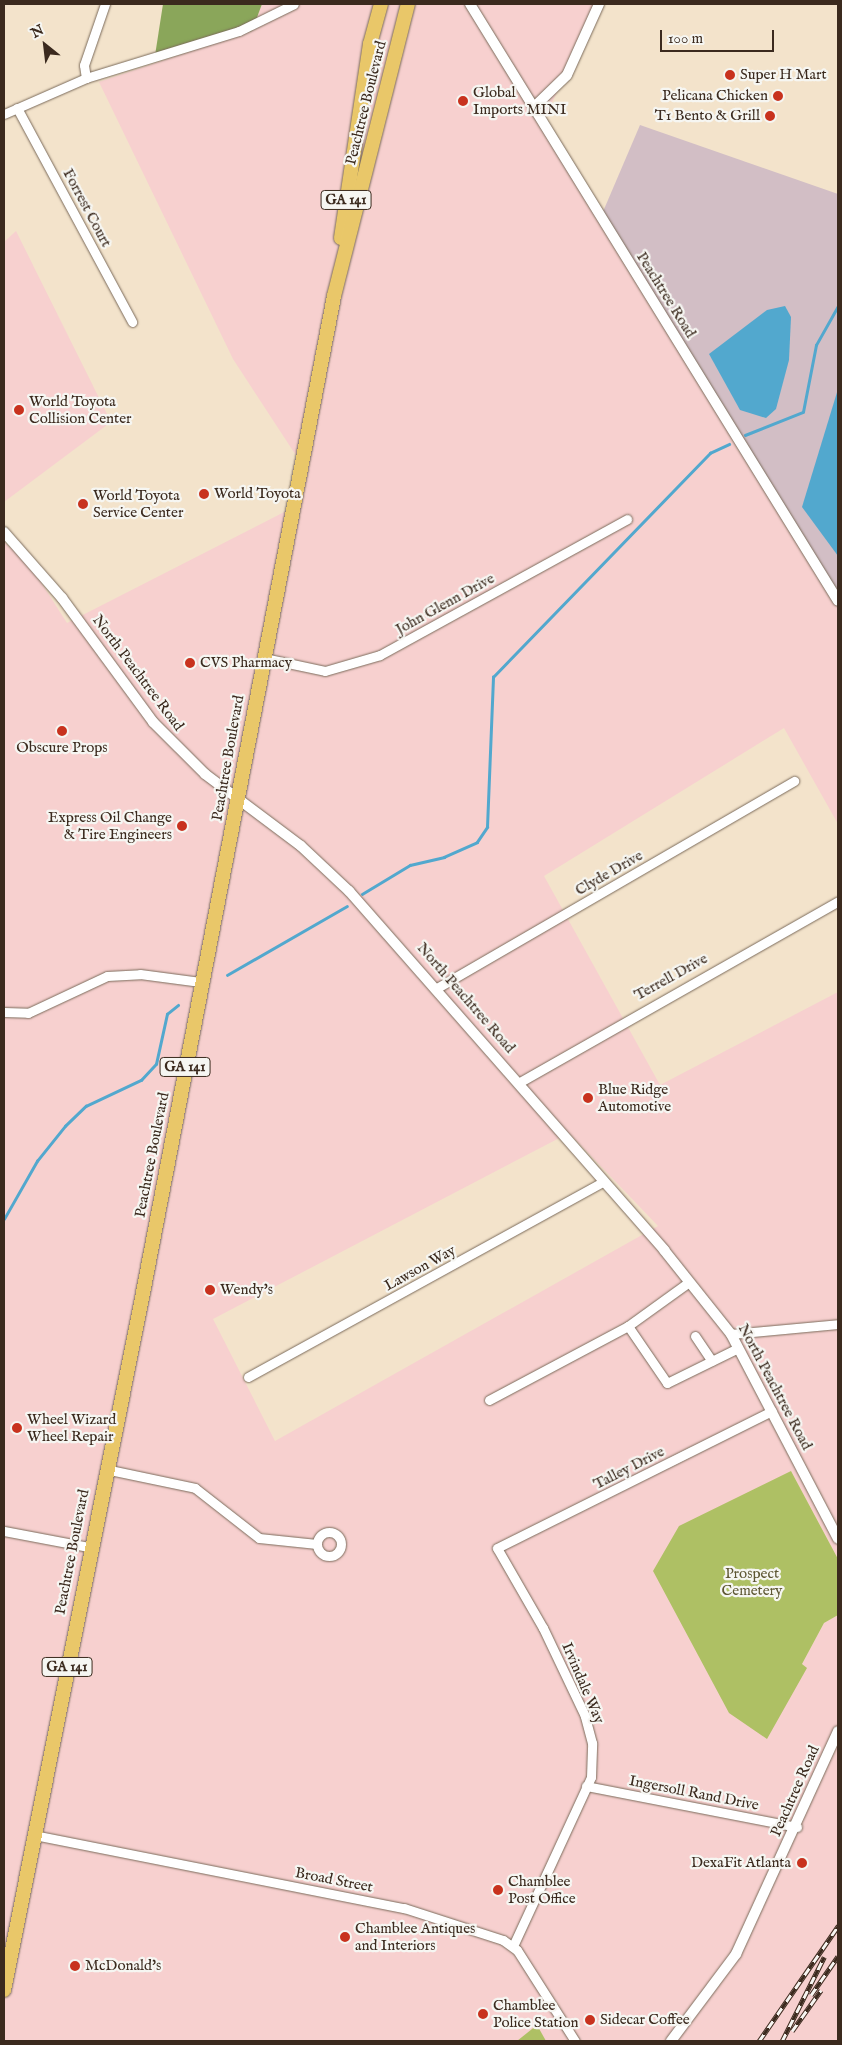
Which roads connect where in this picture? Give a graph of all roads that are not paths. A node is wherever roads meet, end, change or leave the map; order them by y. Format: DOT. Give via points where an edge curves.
graph roads {
  1 [pos="106,4"];
  2 [pos="294,4"];
  3 [pos="381,4"];
  4 [pos="408,4"];
  5 [pos="470,4"];
  6 [pos="599,4"];
  7 [pos="86,78"];
  8 [pos="16,108"];
  9 [pos="533,108"];
  10 [pos="4,114"];
  11 [pos="334,296"];
  12 [pos="132,322"];
  13 [pos="627,519"];
  14 [pos="4,532"];
  15 [pos="838,600"];
  16 [pos="264,658"];
  17 [pos="794,781"];
  18 [pos="238,799"];
  19 [pos="838,901"];
  20 [pos="200,982"];
  21 [pos="437,988"];
  22 [pos="4,1012"];
  23 [pos="520,1082"];
  24 [pos="604,1181"];
  25 [pos="689,1282"];
  26 [pos="838,1324"];
  27 [pos="628,1326"];
  28 [pos="731,1334"];
  29 [pos="695,1336"];
  30 [pos="738,1348"];
  31 [pos="712,1361"];
  32 [pos="248,1377"];
  33 [pos="489,1400"];
  34 [pos="772,1411"];
  35 [pos="105,1469"];
  36 [pos="4,1531"];
  37 [pos="838,1540"];
  38 [pos="317,1544"];
  39 [pos="90,1547"];
  40 [pos="498,1548"];
  41 [pos="838,1731"];
  42 [pos="586,1786"];
  43 [pos="797,1826"];
  44 [pos="34,1835"];
  45 [pos="513,1946"];
  46 [pos="4,1984"];
  47 [pos="575,2041"];
  48 [pos="671,2041"];
  1 -- 7 [label="street" via="84,65"];
  2 -- 7 [label="street" via="223,37"];
  3 -- 11 [label="highway, Peachtree Boulevard / GA 141" via="353,146"];
  4 -- 11 [label="highway, Peachtree Boulevard / GA 141"];
  5 -- 9 [label="street, Peachtree Road"];
  6 -- 9 [label="street" via="586,42 567,75"];
  7 -- 8 [label="street"];
  8 -- 10 [label="street"];
  8 -- 12 [label="street, Forrest Court"];
  9 -- 15 [label="street, Peachtree Road"];
  11 -- 16 [label="highway, Peachtree Boulevard / GA 141"];
  13 -- 16 [label="street, John Glenn Drive" via="380,655 325,671"];
  14 -- 18 [label="street, North Peachtree Road" via="62,598 153,722 205,774"];
  16 -- 18 [label="highway, Peachtree Boulevard / GA 141"];
  17 -- 21 [label="street, Clyde Drive"];
  18 -- 20 [label="highway, Peachtree Boulevard / GA 141"];
  18 -- 21 [label="street, North Peachtree Road" via="301,846 349,891"];
  19 -- 23 [label="street, Terrell Drive"];
  20 -- 22 [label="street" via="140,974 107,976 28,1013"];
  20 -- 35 [label="highway, Peachtree Boulevard / GA 141"];
  21 -- 23 [label="street, North Peachtree Road"];
  23 -- 24 [label="street, North Peachtree Road"];
  24 -- 25 [label="street, North Peachtree Road"];
  24 -- 32 [label="street, Lawson Way"];
  25 -- 27 [label="street"];
  25 -- 28 [label="street, North Peachtree Road"];
  26 -- 28 [label="street"];
  27 -- 31 [label="street" via="667,1383"];
  27 -- 33 [label="street"];
  28 -- 30 [label="street, North Peachtree Road"];
  29 -- 31 [label="street"];
  30 -- 31 [label="street"];
  30 -- 34 [label="street, North Peachtree Road"];
  34 -- 37 [label="street, North Peachtree Road"];
  34 -- 40 [label="street, Talley Drive"];
  35 -- 38 [label="street" via="195,1488 259,1538"];
  35 -- 39 [label="highway, Peachtree Boulevard / GA 141"];
  36 -- 39 [label="street"];
  39 -- 44 [label="highway, Peachtree Boulevard / GA 141"];
  40 -- 42 [label="street, Irvindale Way" via="543,1628 586,1716 592,1743"];
  41 -- 43 [label="street, Peachtree Road"];
  42 -- 43 [label="street, Ingersoll Rand Drive"];
  42 -- 45 [label="street, Irvindale Way"];
  43 -- 48 [label="street, Peachtree Road" via="736,1954"];
  44 -- 45 [label="street, Broad Street" via="404,1908"];
  44 -- 46 [label="highway, Peachtree Boulevard / GA 141"];
  45 -- 47 [label="street"];
}
